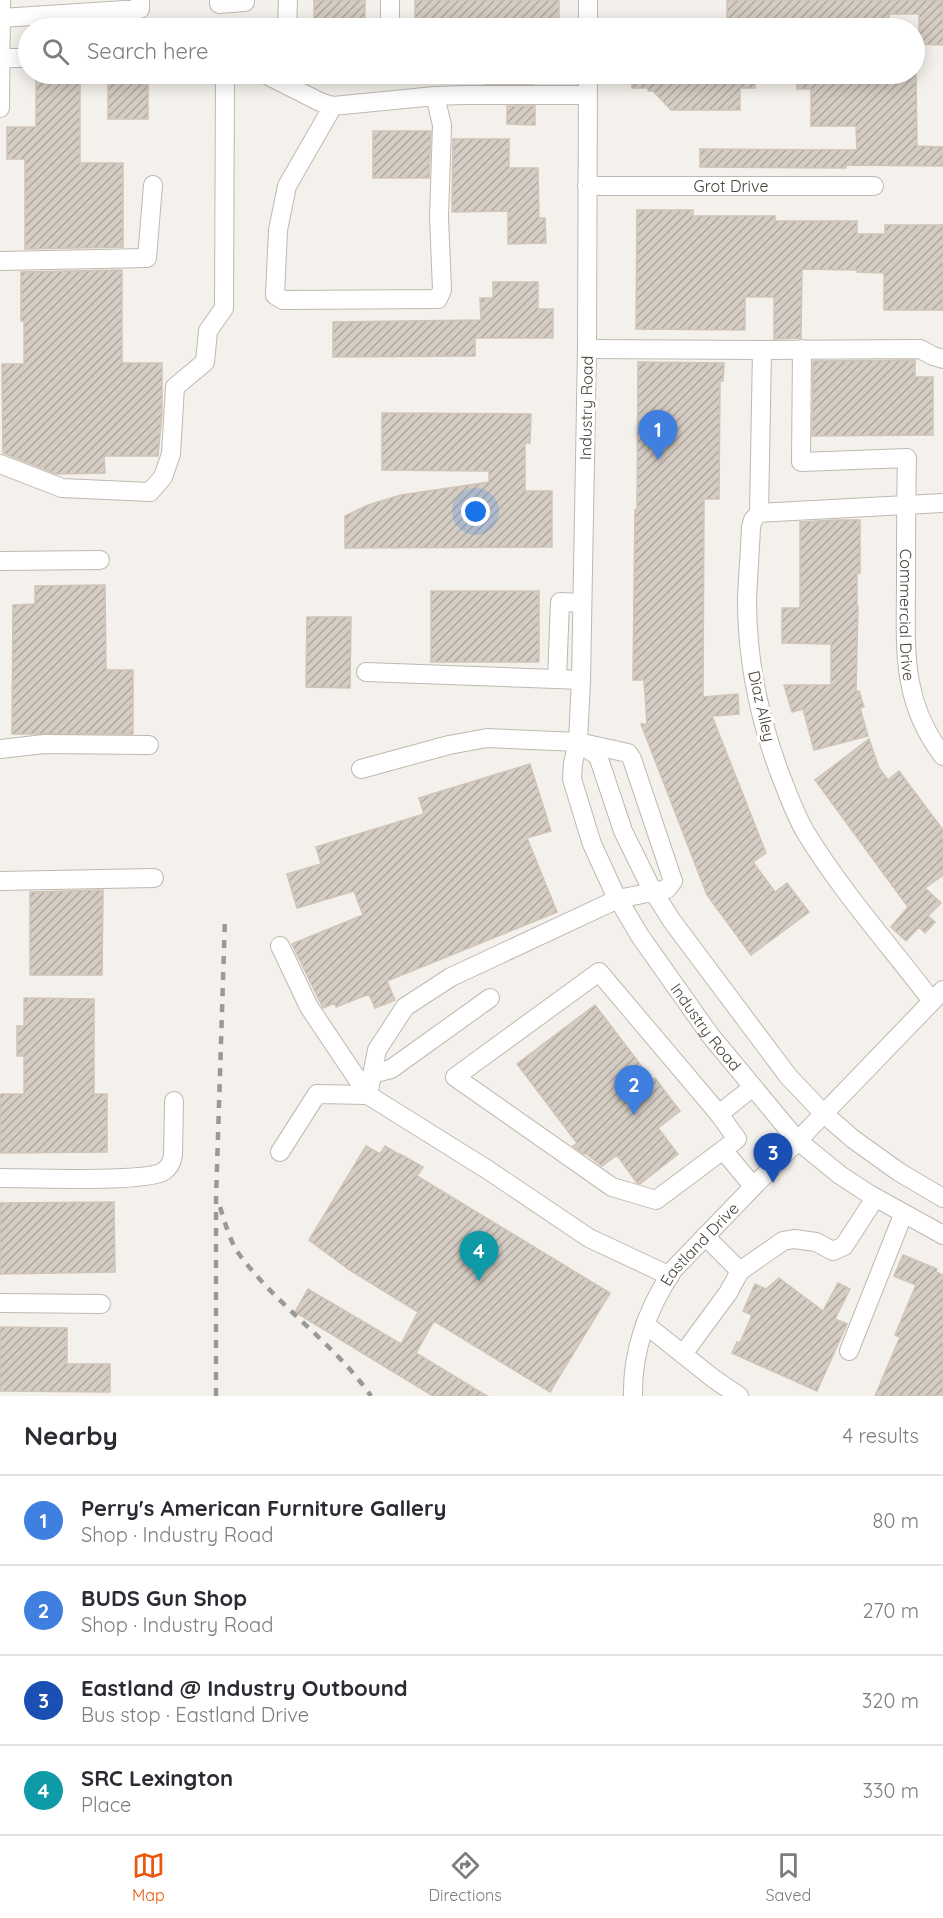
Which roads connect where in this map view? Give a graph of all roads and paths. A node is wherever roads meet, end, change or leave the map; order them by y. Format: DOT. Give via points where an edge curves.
graph roads {
  1 [pos="140,0"];
  2 [pos="219,0"];
  3 [pos="245,0"];
  4 [pos="288,0"];
  5 [pos="390,0"];
  6 [pos="588,0"];
  7 [pos="1,9"];
  8 [pos="287,18"];
  9 [pos="390,18"];
  10 [pos="588,18"];
  11 [pos="1,58"];
  12 [pos="18,58"];
  13 [pos="225,84"];
  14 [pos="295,84"];
  15 [pos="588,84"];
  16 [pos="435,96"];
  17 [pos="588,96"];
  18 [pos="333,106"];
  19 [pos="0,108"];
  20 [pos="153,185"];
  21 [pos="587,186"];
  22 [pos="874,186"];
  23 [pos="0,261"];
  24 [pos="802,349"];
  25 [pos="588,350"];
  26 [pos="762,350"];
  27 [pos="943,359"];
  28 [pos="0,464"];
  29 [pos="943,503"];
  30 [pos="906,505"];
  31 [pos="759,513"];
  32 [pos="100,560"];
  33 [pos="0,561"];
  34 [pos="582,603"];
  35 [pos="366,672"];
  36 [pos="557,679"];
  37 [pos="581,680"];
  38 [pos="578,742"];
  39 [pos="149,745"];
  40 [pos="0,749"];
  41 [pos="943,756"];
  42 [pos="361,769"];
  43 [pos="154,878"];
  44 [pos="0,881"];
  45 [pos="654,892"];
  46 [pos="618,899"];
  47 [pos="279,946"];
  48 [pos="938,995"];
  49 [pos="490,998"];
  50 [pos="372,1074"];
  51 [pos="753,1087"];
  52 [pos="368,1095"];
  53 [pos="174,1101"];
  54 [pos="824,1113"];
  55 [pos="719,1114"];
  56 [pos="797,1140"];
  57 [pos="723,1150"];
  58 [pos="280,1152"];
  59 [pos="0,1178"];
  60 [pos="753,1186"];
  61 [pos="875,1198"];
  62 [pos="943,1198"];
  63 [pos="903,1215"];
  64 [pos="943,1235"];
  65 [pos="705,1236"];
  66 [pos="740,1271"];
  67 [pos="670,1276"];
  68 [pos="0,1303"];
  69 [pos="101,1304"];
  70 [pos="645,1324"];
  71 [pos="849,1351"];
  72 [pos="683,1354"];
  73 [pos="633,1396"];
  74 [pos="739,1396"];
  1 -- 7 [label="street" via="140,9"];
  2 -- 3 [label="street" via="219,4"];
  4 -- 8 [label="street"];
  5 -- 9 [label="street"];
  6 -- 10 [label="street"];
  7 -- 11 [label="street"];
  11 -- 12 [label="street"];
  11 -- 19 [label="street"];
  13 -- 28 [label="street" via="224,308 207,331 206,362 175,387 171,454 163,477 150,492 62,488"];
  14 -- 18 [label="street"];
  15 -- 17 [label="street, Industry Road"];
  16 -- 17 [label="street"];
  16 -- 18 [label="street"];
  16 -- 18 [label="street" via="442,125 442,290 438,299 283,300 275,295 278,230 287,186"];
  17 -- 21 [label="street, Industry Road"];
  20 -- 23 [label="street" via="147,258"];
  21 -- 22 [label="street, Grot Drive"];
  21 -- 25 [label="street, Industry Road"];
  24 -- 26 [label="street"];
  24 -- 27 [label="street" via="920,349"];
  24 -- 30 [label="street, Commercial Drive" via="801,462 907,458"];
  25 -- 26 [label="street"];
  25 -- 34 [label="street, Industry Road"];
  26 -- 31 [label="street, Diaz Alley"];
  29 -- 30 [label="street"];
  30 -- 31 [label="street"];
  30 -- 41 [label="street, Commercial Drive" via="906,662 915,706"];
  31 -- 48 [label="street, Diaz Alley" via="751,526 749,638 758,704 773,755 805,832 831,870"];
  32 -- 33 [label="street"];
  34 -- 36 [label="street" via="560,602"];
  34 -- 37 [label="street, Industry Road"];
  35 -- 36 [label="street"];
  36 -- 37 [label="street"];
  37 -- 38 [label="street, Industry Road"];
  38 -- 42 [label="street" via="487,738"];
  38 -- 45 [label="street" via="598,756 623,831"];
  38 -- 45 [label="street" via="628,753 632,759 673,881 667,889"];
  38 -- 46 [label="street, Industry Road" via="572,779 592,844"];
  39 -- 40 [label="street" via="44,744"];
  43 -- 44 [label="street"];
  45 -- 46 [label="street"];
  45 -- 54 [label="street" via="683,937 788,1076"];
  46 -- 50 [label="street" via="451,977 405,1007 377,1050"];
  46 -- 51 [label="street, Industry Road" via="710,1035"];
  47 -- 52 [label="street" via="309,1007"];
  48 -- 54 [label="street, Eastland Drive"];
  49 -- 50 [label="street" via="391,1069"];
  50 -- 52 [label="street"];
  51 -- 55 [label="street"];
  51 -- 56 [label="street, Industry Road"];
  52 -- 58 [label="street" via="317,1094"];
  52 -- 67 [label="street" via="588,1238"];
  53 -- 59 [label="street" via="172,1163 163,1172 133,1178"];
  54 -- 56 [label="street, Eastland Drive"];
  54 -- 62 [label="street" via="877,1158"];
  55 -- 57 [label="street" via="737,1139"];
  55 -- 57 [label="street" via="599,972 456,1077 612,1187 656,1200"];
  56 -- 60 [label="street, Eastland Drive"];
  56 -- 61 [label="street, Industry Road"];
  57 -- 60 [label="street"];
  60 -- 65 [label="street, Eastland Drive"];
  61 -- 63 [label="street, Industry Road"];
  61 -- 66 [label="street" via="844,1246 833,1251 816,1242 783,1241"];
  63 -- 64 [label="street, Industry Road"];
  63 -- 71 [label="street"];
  65 -- 66 [label="street"];
  65 -- 67 [label="street, Eastland Drive"];
  66 -- 72 [label="street"];
  67 -- 70 [label="street, Eastland Drive"];
  68 -- 69 [label="street"];
  70 -- 72 [label="street"];
  70 -- 73 [label="street, Eastland Drive" via="633,1374"];
  72 -- 74 [label="street"];
}
